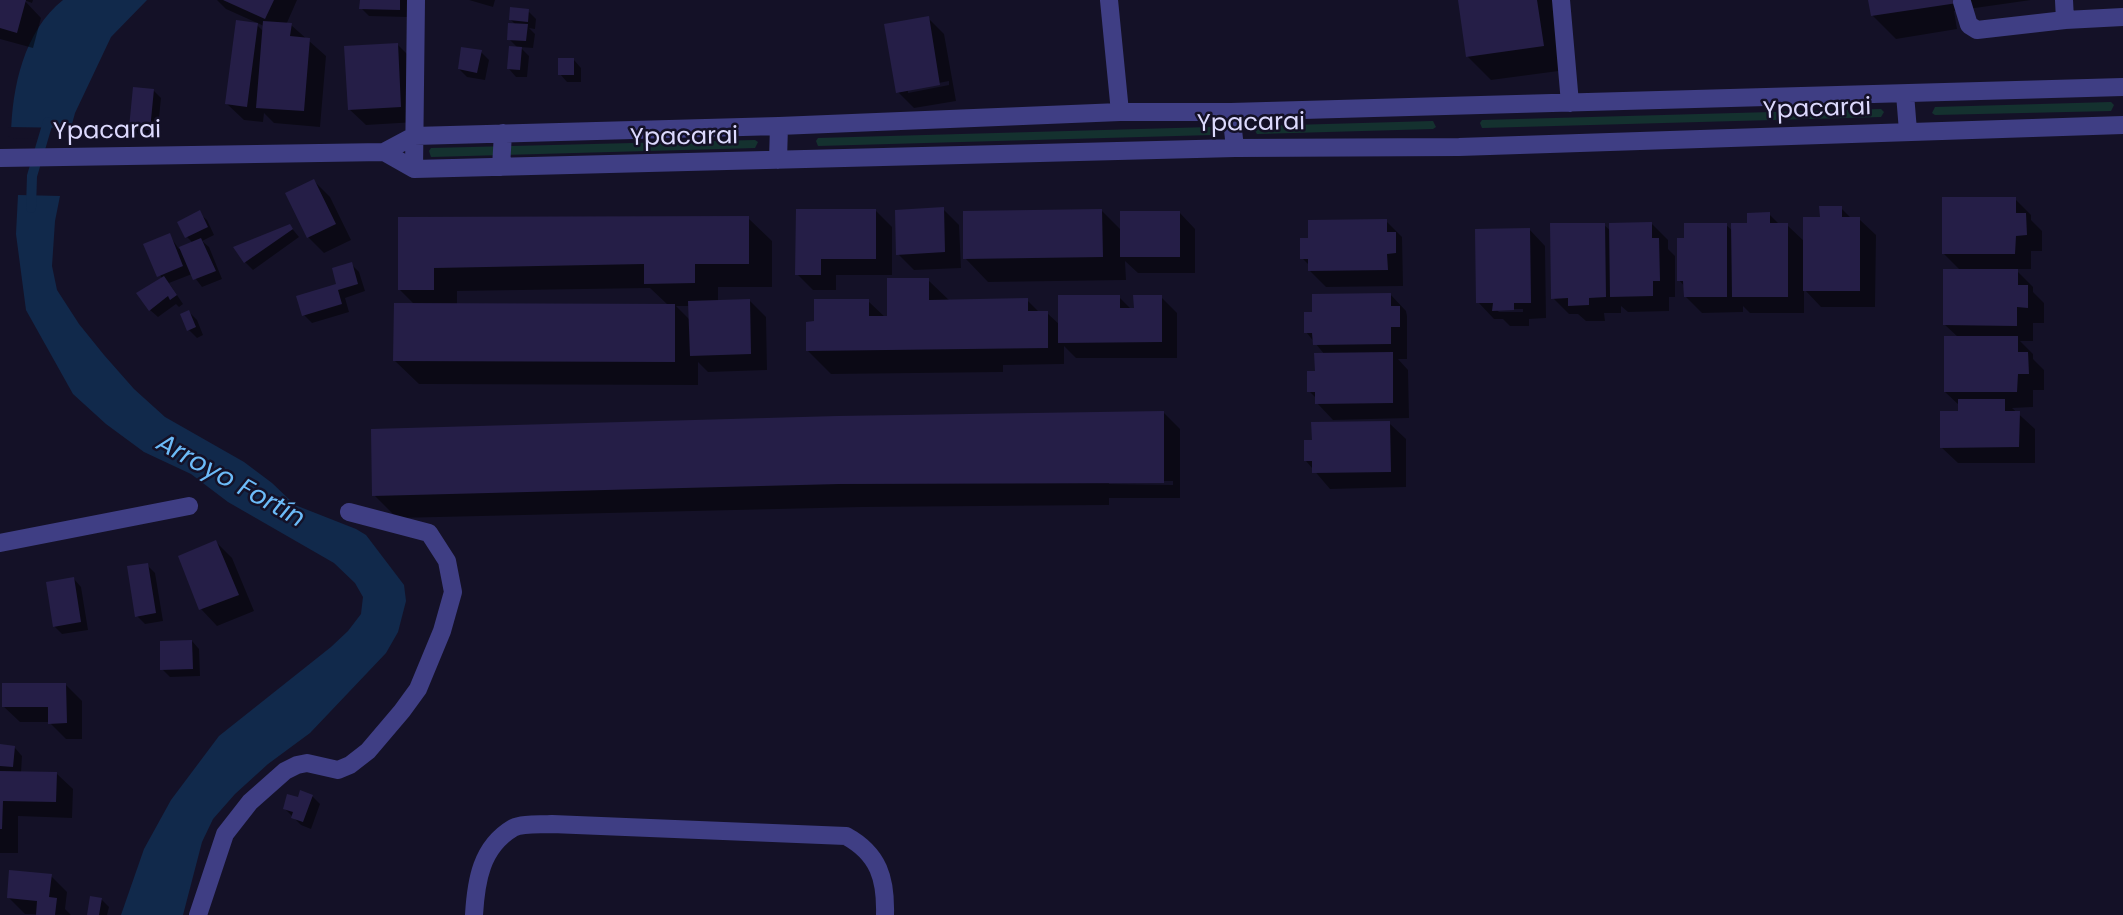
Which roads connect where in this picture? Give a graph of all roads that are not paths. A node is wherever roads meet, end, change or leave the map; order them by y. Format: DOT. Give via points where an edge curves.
graph roads {
  1 [pos="416,0"];
  2 [pos="1109,0"];
  3 [pos="1561,0"];
  4 [pos="2064,0"];
  5 [pos="1962,2"];
  6 [pos="2123,17"];
  7 [pos="2066,20"];
  8 [pos="2123,87"];
  9 [pos="1905,94"];
  10 [pos="1570,103"];
  11 [pos="1231,112"];
  12 [pos="1120,113"];
  13 [pos="2123,125"];
  14 [pos="779,126"];
  15 [pos="1908,131"];
  16 [pos="503,133"];
  17 [pos="414,136"];
  18 [pos="1235,148"];
  19 [pos="383,152"];
  20 [pos="0,158"];
  21 [pos="779,160"];
  22 [pos="501,167"];
  23 [pos="414,169"];
  24 [pos="189,506"];
  25 [pos="349,512"];
  26 [pos="0,543"];
  27 [pos="198,915"];
  28 [pos="474,915"];
  29 [pos="885,915"];
  1 -- 17 [label="street"];
  2 -- 12 [label="street"];
  3 -- 10 [label="street"];
  4 -- 7 [label="street"];
  5 -- 7 [label="street" via="1969,25 1977,30"];
  6 -- 7 [label="street"];
  8 -- 9 [label="street, Ypacarai"];
  9 -- 10 [label="street, Ypacarai"];
  9 -- 15 [label="street"];
  10 -- 11 [label="street, Ypacarai"];
  11 -- 12 [label="street, Ypacarai"];
  11 -- 18 [label="street"];
  12 -- 14 [label="street, Ypacarai"];
  13 -- 15 [label="street, Ypacarai"];
  14 -- 16 [label="street, Ypacarai"];
  14 -- 21 [label="street"];
  15 -- 18 [label="street, Ypacarai" via="1459,147"];
  16 -- 17 [label="street, Ypacarai"];
  16 -- 22 [label="street"];
  17 -- 19 [label="street, Ypacarai"];
  17 -- 23 [label="street"];
  18 -- 21 [label="street, Ypacarai"];
  19 -- 20 [label="street, Ypacarai"];
  19 -- 23 [label="street, Ypacarai"];
  21 -- 22 [label="street, Ypacarai"];
  22 -- 23 [label="street, Ypacarai"];
  24 -- 26 [label="street"];
  25 -- 27 [label="street" via="429,533 447,561 453,592 442,631 418,689 368,751 338,769 297,765 250,802 225,834"];
  28 -- 29 [label="street" via="476,883 488,850 515,827 552,824 846,835 861,844 884,878"];
}
